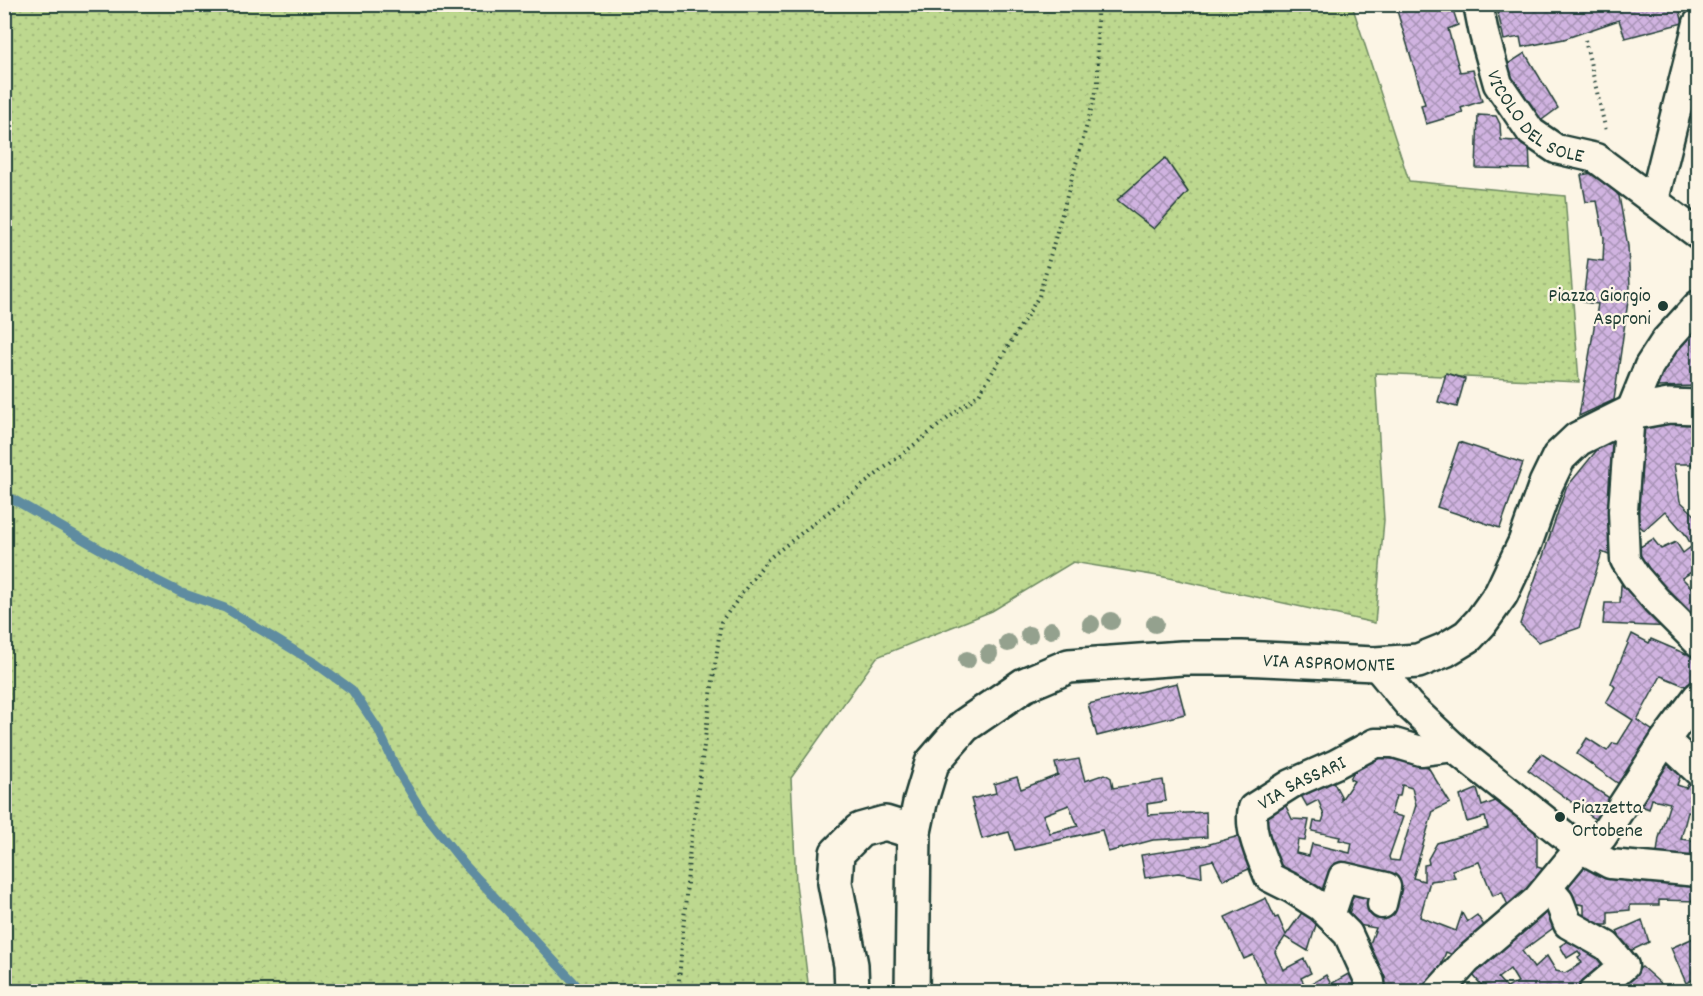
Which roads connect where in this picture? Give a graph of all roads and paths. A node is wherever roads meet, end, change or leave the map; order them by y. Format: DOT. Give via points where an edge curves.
graph roads {
  1 [pos="1097,4"];
  2 [pos="1478,4"];
  3 [pos="1698,23"];
  4 [pos="1585,40"];
  5 [pos="1616,172"];
  6 [pos="1654,200"];
  7 [pos="1698,234"];
  8 [pos="1698,305"];
  9 [pos="1698,407"];
  10 [pos="1630,413"];
  11 [pos="1698,642"];
  12 [pos="1375,664"];
  13 [pos="1698,696"];
  14 [pos="1665,740"];
  15 [pos="1454,747"];
  16 [pos="1698,771"];
  17 [pos="914,832"];
  18 [pos="1578,845"];
  19 [pos="1698,872"];
  20 [pos="1548,888"];
  21 [pos="1382,904"];
  22 [pos="1330,916"];
  23 [pos="678,992"];
  24 [pos="852,992"];
  25 [pos="912,992"];
  26 [pos="1371,992"];
  27 [pos="1438,992"];
  28 [pos="1593,992"];
  1 -- 23 [label="path" via="1098,85 1039,297 979,394 766,560 720,622 690,847"];
  2 -- 5 [label="street, VICOLO DEL SOLE" via="1498,84 1530,132 1556,149 1596,158"];
  3 -- 6 [label="street"];
  4 -- 5 [label="path"];
  5 -- 6 [label="street, VICOLO DEL SOLE"];
  6 -- 7 [label="street, VICOLO DEL SOLE"];
  8 -- 10 [label="street" via="1648,366"];
  9 -- 10 [label="street, VIA ASPROMONTE" via="1669,406"];
  10 -- 11 [label="street" via="1623,511 1625,560 1656,600"];
  10 -- 12 [label="street, VIA ASPROMONTE" via="1578,439 1559,457 1501,594 1467,636 1445,651 1418,661"];
  12 -- 15 [label="street" via="1409,705"];
  12 -- 17 [label="street, VIA ASPROMONTE" via="1182,658 1069,666 1024,685 964,726 933,763"];
  13 -- 14 [label="street"];
  14 -- 16 [label="street"];
  14 -- 18 [label="street"];
  15 -- 18 [label="street"];
  15 -- 22 [label="street, VIA SASSARI" via="1421,751 1394,743 1375,743 1291,784 1253,808 1251,818 1269,877 1293,888"];
  17 -- 24 [label="street" via="885,823 860,830 837,853 835,883 852,965"];
  17 -- 25 [label="street, VIA ASPROMONTE"];
  18 -- 19 [label="street" via="1610,864"];
  18 -- 20 [label="street"];
  20 -- 27 [label="street" via="1466,961"];
  20 -- 28 [label="street" via="1559,901 1568,924 1607,946 1624,966"];
  21 -- 22 [label="street" via="1386,887 1343,877"];
  22 -- 26 [label="street, VIA SASSARI" via="1348,934"];
}
